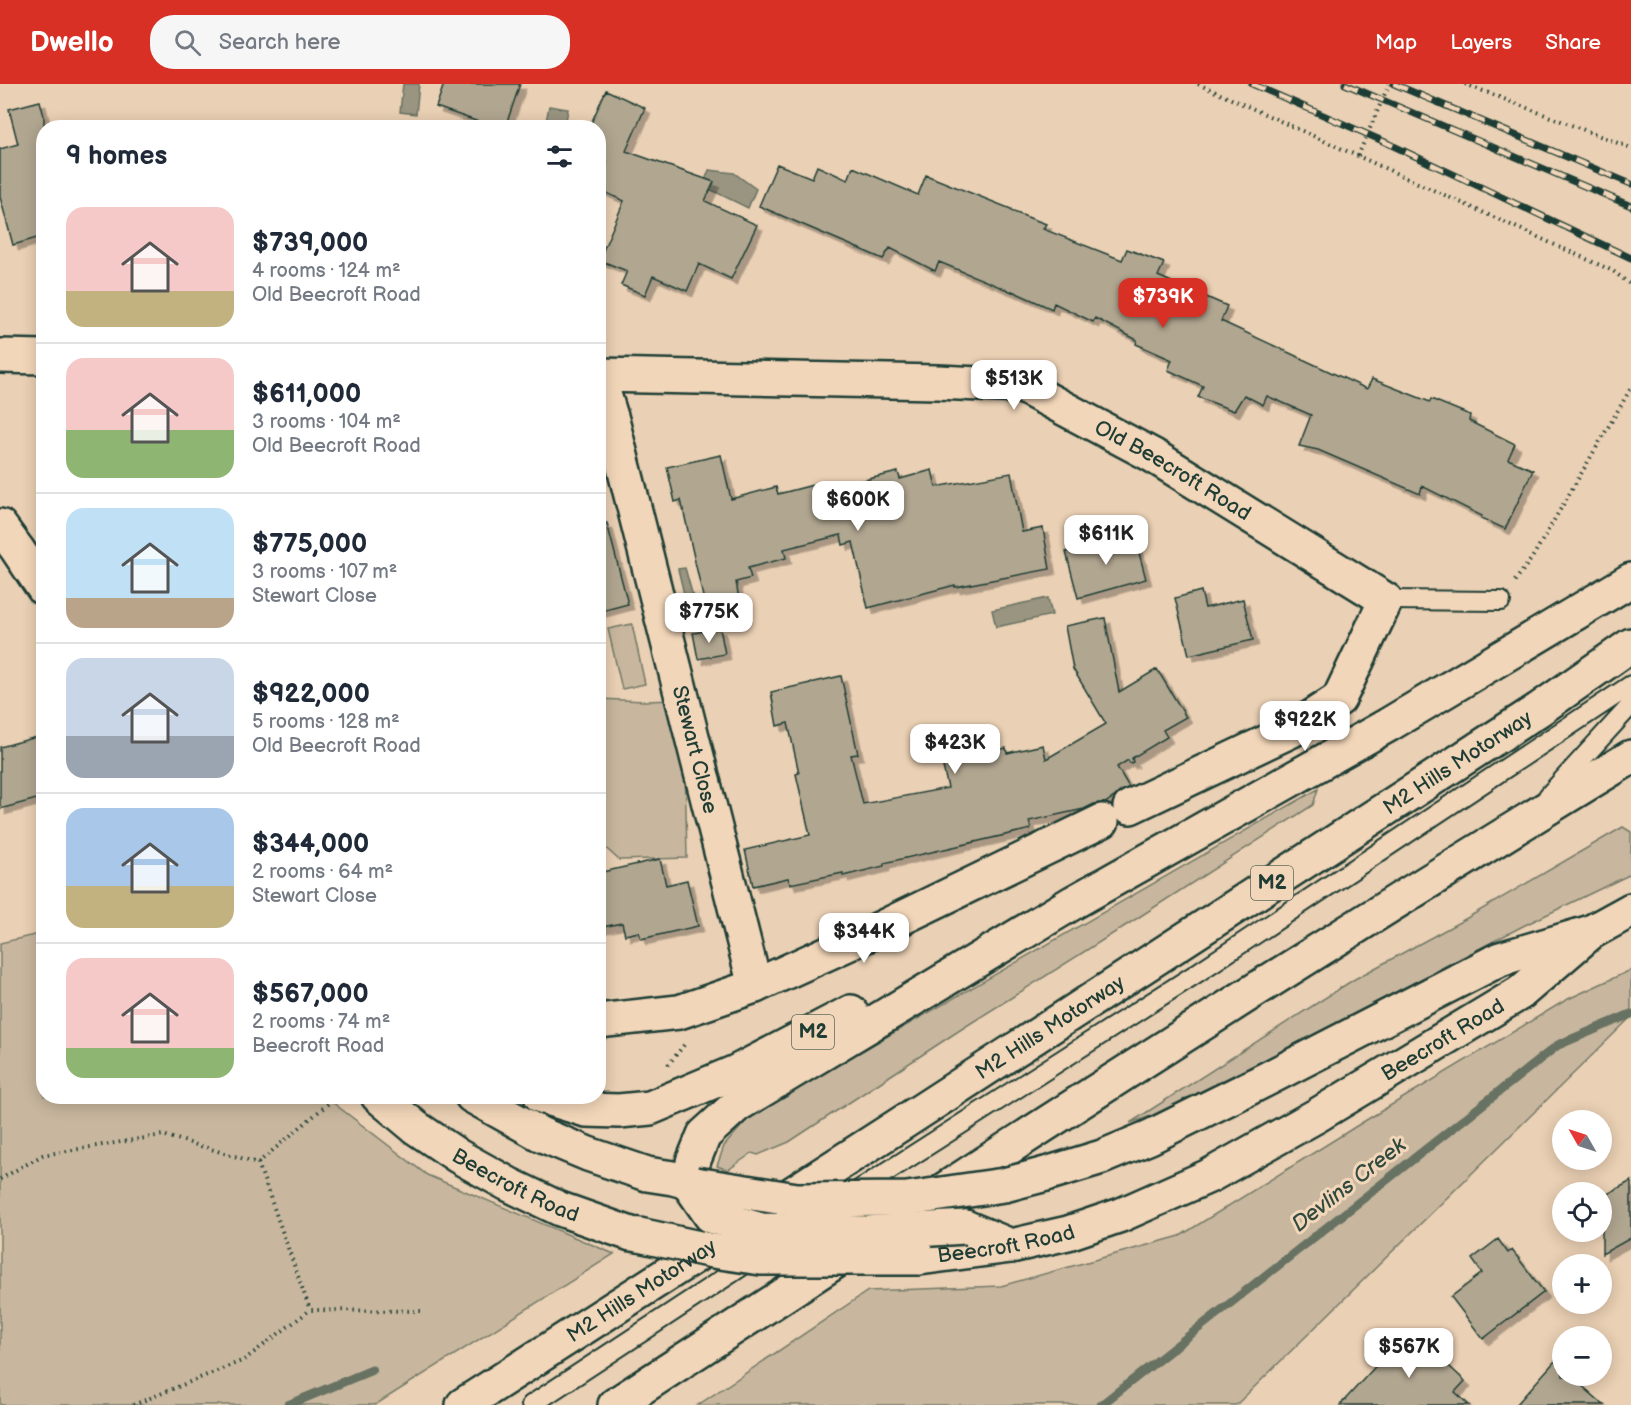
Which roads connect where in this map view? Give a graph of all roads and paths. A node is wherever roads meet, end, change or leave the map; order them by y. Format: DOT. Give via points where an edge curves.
graph roads {
  1 [pos="1198,84"];
  2 [pos="1389,84"];
  3 [pos="1465,84"];
  4 [pos="1631,148"];
  5 [pos="1358,156"];
  6 [pos="1631,285"];
  7 [pos="0,356"];
  8 [pos="36,357"];
  9 [pos="606,375"];
  10 [pos="1631,388"];
  11 [pos="606,401"];
  12 [pos="0,526"];
  13 [pos="36,577"];
  14 [pos="1631,580"];
  15 [pos="1386,600"];
  16 [pos="1501,601"];
  17 [pos="1631,645"];
  18 [pos="1631,685"];
  19 [pos="1631,705"];
  20 [pos="1631,758"];
  21 [pos="1525,822"];
  22 [pos="1074,902"];
  23 [pos="1631,910"];
  24 [pos="1591,932"];
  25 [pos="755,986"];
  26 [pos="606,1020"];
  27 [pos="328,1104"];
  28 [pos="388,1104"];
  29 [pos="486,1104"];
  30 [pos="567,1104"];
  31 [pos="258,1163"];
  32 [pos="0,1179"];
  33 [pos="692,1185"];
  34 [pos="1011,1246"];
  35 [pos="310,1310"];
  36 [pos="423,1311"];
  37 [pos="133,1405"];
  38 [pos="463,1405"];
  39 [pos="531,1405"];
  40 [pos="615,1405"];
  1 -- 5 [label="path"];
  2 -- 5 [label="path"];
  3 -- 4 [label="path"];
  5 -- 6 [label="path" via="1614,271"];
  7 -- 8 [label="main road"];
  9 -- 15 [label="main road, Old Beecroft Road" via="1022,386 1152,455"];
  10 -- 16 [label="path" via="1532,558"];
  11 -- 25 [label="main road, Stewart Close"];
  12 -- 13 [label="main road"];
  14 -- 22 [label="main road, M2" via="1388,725"];
  15 -- 16 [label="lane"];
  15 -- 25 [label="main road" via="1339,699 1292,730"];
  17 -- 38 [label="main road, M2 Hills Motorway / M2" via="1489,742"];
  18 -- 39 [label="lane" via="1194,975"];
  19 -- 21 [label="lane"];
  20 -- 21 [label="main road"];
  21 -- 40 [label="main road" via="1033,1132"];
  22 -- 30 [label="main road, M2" via="1028,918 736,1072 650,1108 586,1110"];
  22 -- 33 [label="main road, M2" via="737,1105 704,1135 693,1162"];
  23 -- 24 [label="main road, Beecroft Road"];
  24 -- 33 [label="main road, Beecroft Road, bridge" via="1500,959 1150,1137 1046,1174 1004,1185 908,1199 797,1200"];
  24 -- 34 [label="main road, Beecroft Road" via="1520,993 1209,1176 1121,1215"];
  25 -- 26 [label="main road" via="679,1012"];
  27 -- 31 [label="path"];
  28 -- 34 [label="main road, Beecroft Road, bridge" via="449,1150 508,1184 560,1209 631,1234 768,1258 919,1258"];
  29 -- 33 [label="main road, Beecroft Road" via="540,1134 588,1154"];
  31 -- 32 [label="path" via="164,1135 43,1155"];
  31 -- 35 [label="path"];
  33 -- 34 [label="main road, bridge" via="711,1216 760,1230 867,1233 965,1227"];
  35 -- 36 [label="path"];
  35 -- 37 [label="path" via="244,1360"];
}
